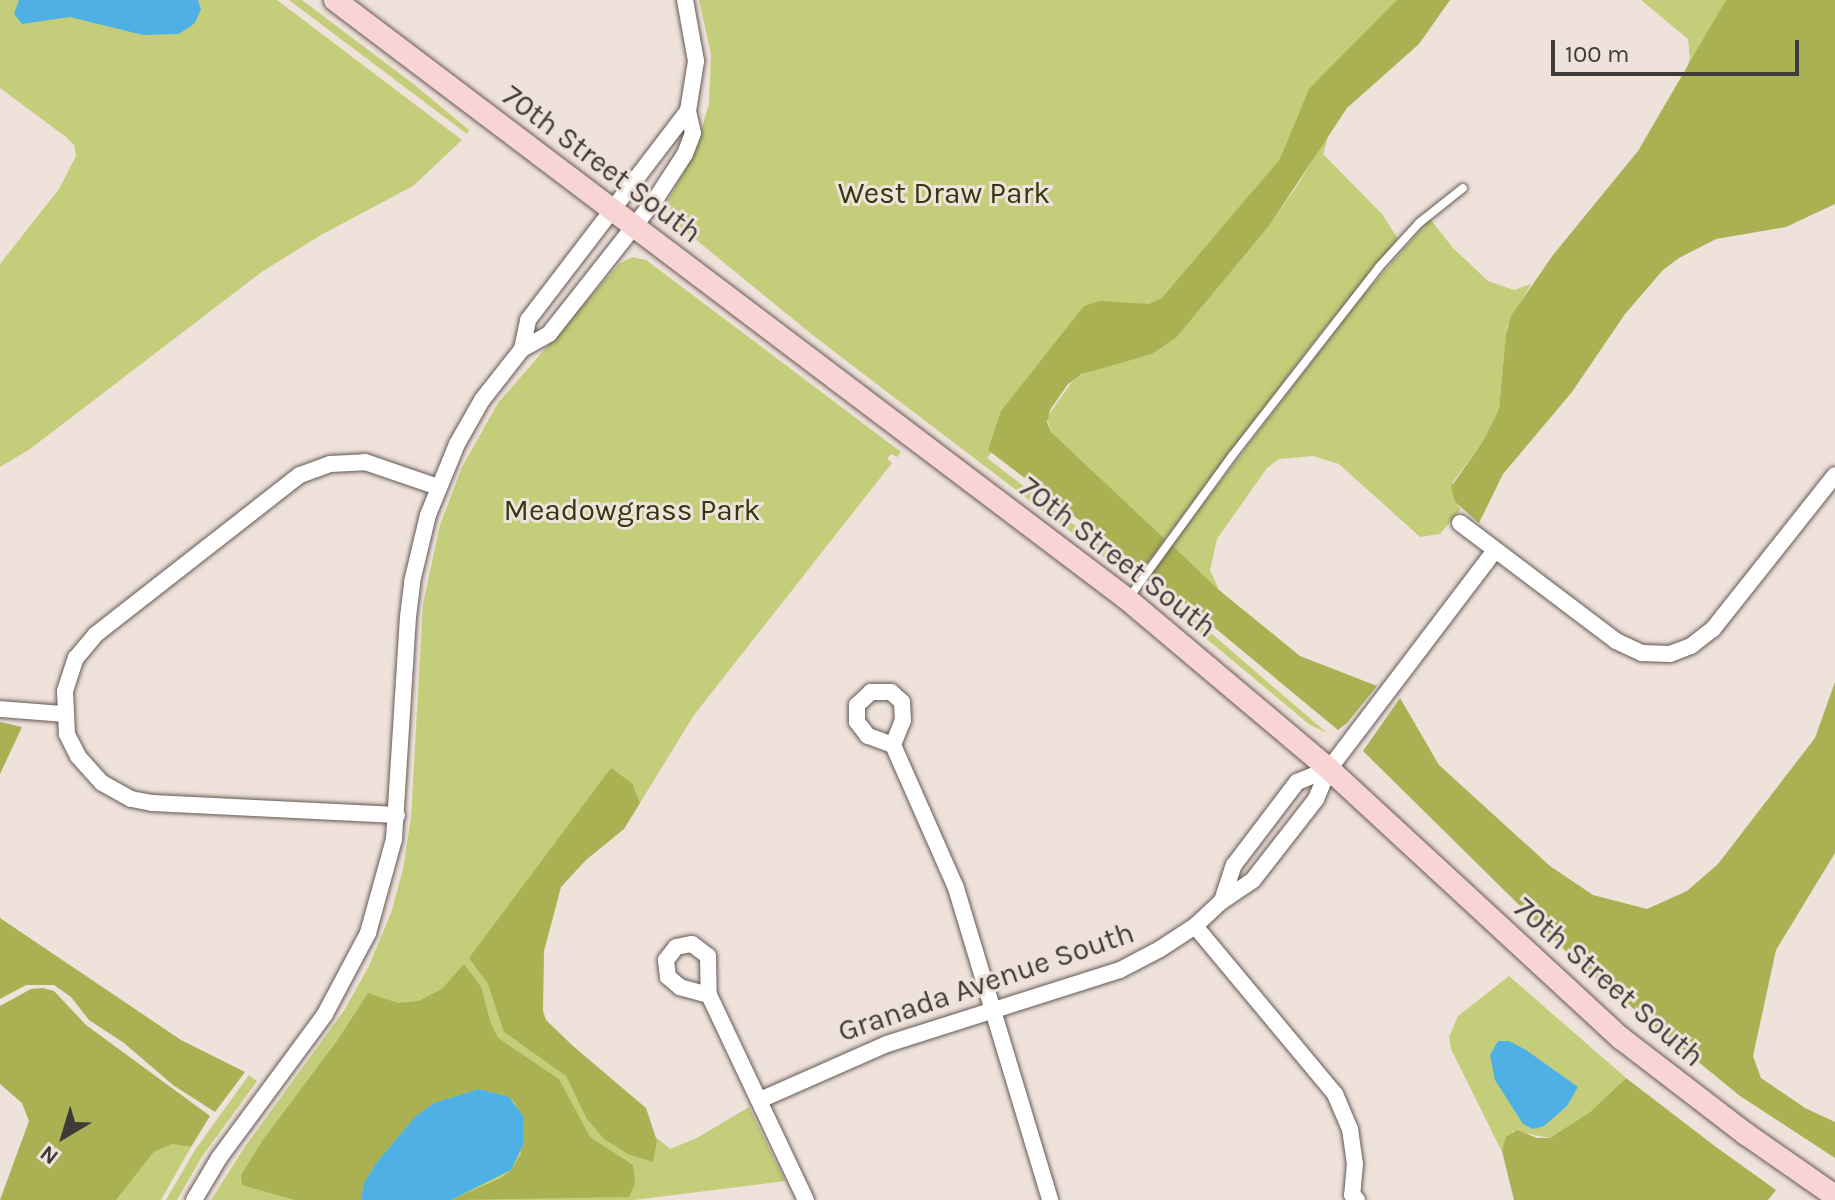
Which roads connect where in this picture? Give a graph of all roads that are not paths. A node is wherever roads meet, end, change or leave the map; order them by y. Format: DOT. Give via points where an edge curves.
graph roads {
  1 [pos="335,0"];
  2 [pos="685,0"];
  3 [pos="688,111"];
  4 [pos="1463,188"];
  5 [pos="613,210"];
  6 [pos="635,226"];
  7 [pos="522,349"];
  8 [pos="1835,475"];
  9 [pos="438,487"];
  10 [pos="1460,523"];
  11 [pos="1495,550"];
  12 [pos="1127,599"];
  13 [pos="0,709"];
  14 [pos="64,714"];
  15 [pos="893,745"];
  16 [pos="1329,769"];
  17 [pos="397,815"];
  18 [pos="1222,901"];
  19 [pos="1195,926"];
  20 [pos="709,995"];
  21 [pos="993,1010"];
  22 [pos="760,1100"];
  23 [pos="1835,1196"];
  24 [pos="1349,1198"];
  25 [pos="194,1200"];
  26 [pos="806,1200"];
  27 [pos="1050,1200"];
  1 -- 5 [label="main road, 70th Street South"];
  2 -- 3 [label="street" via="696,61"];
  3 -- 5 [label="street"];
  3 -- 6 [label="street" via="693,133 685,154"];
  4 -- 12 [label="lane" via="1419,223 1379,267"];
  5 -- 6 [label="main road, 70th Street South"];
  5 -- 7 [label="street" via="528,320"];
  6 -- 7 [label="street" via="549,334"];
  6 -- 12 [label="main road, 70th Street South"];
  7 -- 9 [label="street" via="474,412"];
  8 -- 11 [label="street" via="1713,629 1675,653 1642,653 1616,641"];
  9 -- 14 [label="street" via="387,466 355,461 316,468 292,480 95,635 71,668"];
  9 -- 17 [label="street" via="412,582"];
  10 -- 11 [label="street"];
  11 -- 16 [label="street, Granada Avenue South"];
  12 -- 16 [label="main road, 70th Street South"];
  13 -- 14 [label="street"];
  14 -- 17 [label="street" via="71,743 84,764 102,783 131,799"];
  15 -- 21 [label="street" via="948,865"];
  16 -- 18 [label="street, Granada Avenue South" via="1316,799 1253,880"];
  16 -- 18 [label="street, Granada Avenue South" via="1297,782 1234,865"];
  16 -- 23 [label="main road, 70th Street South" via="1622,1039"];
  17 -- 25 [label="street" via="381,895 352,967 319,1023 233,1137"];
  18 -- 19 [label="street, Granada Avenue South"];
  19 -- 21 [label="street, Granada Avenue South" via="1120,970"];
  19 -- 24 [label="street" via="1331,1088 1353,1146"];
  20 -- 22 [label="street"];
  21 -- 22 [label="street, Granada Avenue South" via="872,1049"];
  21 -- 27 [label="street"];
  22 -- 26 [label="street"];
}
